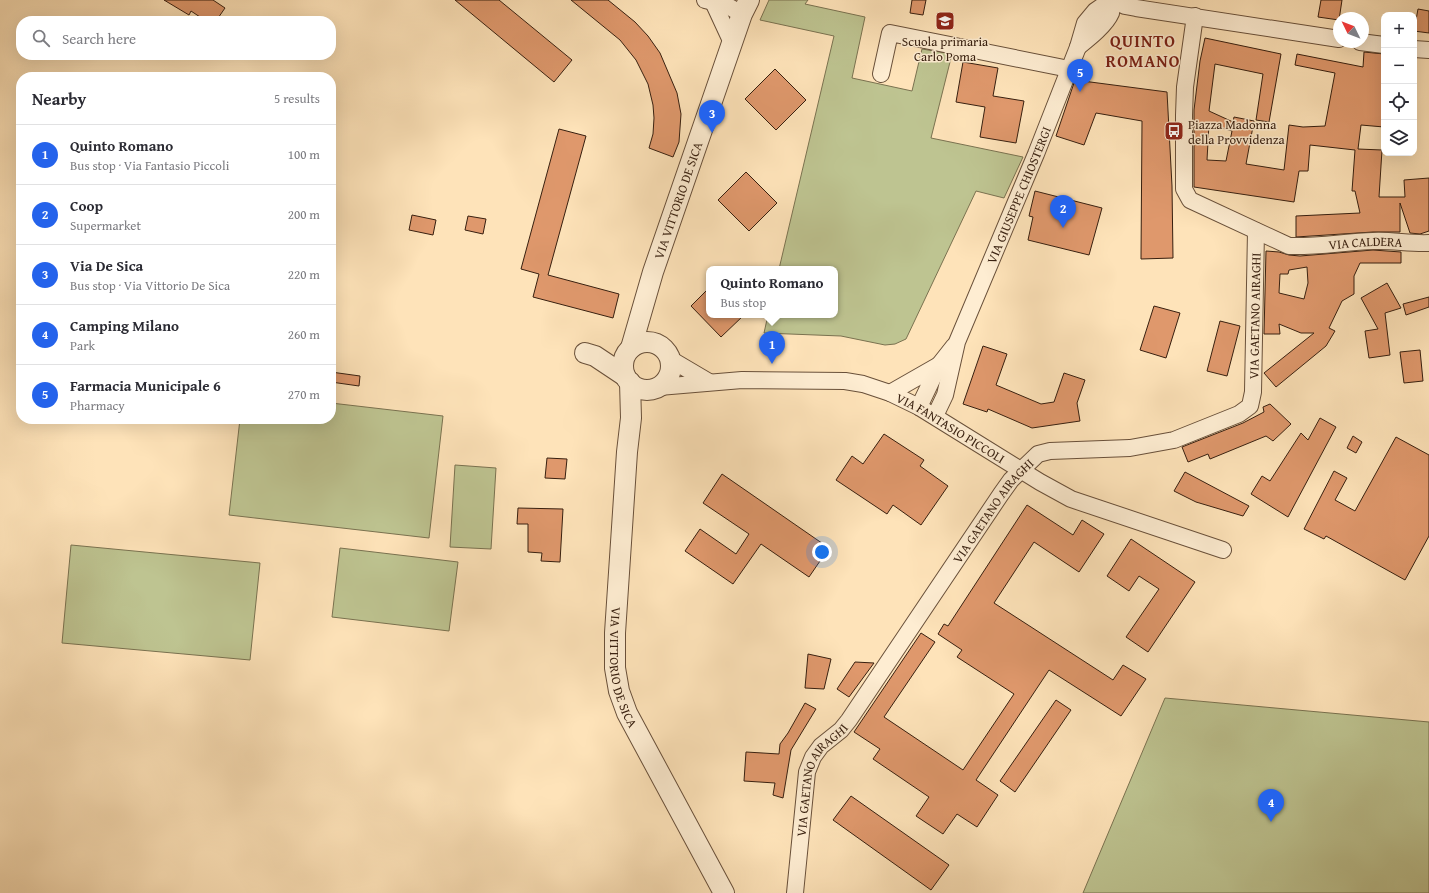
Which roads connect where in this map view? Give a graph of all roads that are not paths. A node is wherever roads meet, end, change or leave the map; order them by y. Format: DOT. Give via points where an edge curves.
graph roads {
  1 [pos="1112,0"];
  2 [pos="711,1"];
  3 [pos="1137,4"];
  4 [pos="746,7"];
  5 [pos="1195,16"];
  6 [pos="1333,38"];
  7 [pos="732,42"];
  8 [pos="1369,43"];
  9 [pos="1381,45"];
  10 [pos="1417,48"];
  11 [pos="1429,50"];
  12 [pos="1069,69"];
  13 [pos="881,74"];
  14 [pos="1256,231"];
  15 [pos="1429,243"];
  16 [pos="645,296"];
  17 [pos="957,342"];
  18 [pos="654,343"];
  19 [pos="629,351"];
  20 [pos="670,359"];
  21 [pos="939,364"];
  22 [pos="628,379"];
  23 [pos="709,382"];
  24 [pos="655,388"];
  25 [pos="890,394"];
  26 [pos="919,407"];
  27 [pos="935,416"];
  28 [pos="632,418"];
  29 [pos="1022,470"];
  30 [pos="1223,550"];
  31 [pos="724,893"];
  32 [pos="795,893"];
  1 -- 3 [label="street" via="1125,6"];
  1 -- 12 [label="street, VIA GIUSEPPE CHIOSTERGI" via="1111,12 1107,19 1078,47"];
  2 -- 4 [label="street"];
  2 -- 7 [label="street"];
  3 -- 5 [label="street"];
  4 -- 7 [label="street, VIA VITTORIO DE SICA"];
  5 -- 6 [label="street"];
  5 -- 14 [label="street, VIA CALDERA" via="1185,87 1184,189 1190,200"];
  7 -- 16 [label="street, VIA VITTORIO DE SICA"];
  8 -- 9 [label="street"];
  10 -- 11 [label="street"];
  12 -- 13 [label="street" via="890,33"];
  12 -- 17 [label="street, VIA GIUSEPPE CHIOSTERGI" via="1034,160"];
  14 -- 15 [label="street, VIA CALDERA" via="1284,245 1302,247 1374,241"];
  14 -- 29 [label="street, VIA GAETANO AIRAGHI" via="1253,392 1250,406 1239,414 1174,440 1130,448 1050,451 1038,454"];
  16 -- 18 [label="street, VIA VITTORIO DE SICA"];
  16 -- 19 [label="street, VIA VITTORIO DE SICA"];
  17 -- 21 [label="street, VIA GIUSEPPE CHIOSTERGI"];
  17 -- 27 [label="street, VIA GIUSEPPE CHIOSTERGI" via="946,395"];
  18 -- 19 [label="street" via="638,344"];
  18 -- 20 [label="street" via="667,352"];
  19 -- 22 [label="street, VIA VITTORIO DE SICA" via="623,368"];
  19 -- 22 [label="street" via="590,355"];
  20 -- 23 [label="street"];
  20 -- 24 [label="street, VIA VITTORIO DE SICA" via="669,375 665,382"];
  21 -- 25 [label="street, VIA GIUSEPPE CHIOSTERGI"];
  21 -- 26 [label="street, VIA GIUSEPPE CHIOSTERGI"];
  22 -- 24 [label="street" via="636,387"];
  22 -- 28 [label="street, VIA VITTORIO DE SICA"];
  23 -- 24 [label="street, VIA FANTASIO PICCOLI"];
  23 -- 25 [label="street, VIA FANTASIO PICCOLI" via="845,381 863,384"];
  24 -- 28 [label="street, VIA VITTORIO DE SICA"];
  25 -- 26 [label="street, VIA FANTASIO PICCOLI"];
  26 -- 27 [label="street, VIA FANTASIO PICCOLI"];
  27 -- 29 [label="street, VIA FANTASIO PICCOLI"];
  28 -- 31 [label="street, VIA VITTORIO DE SICA" via="627,452 615,632 615,668 619,691 627,713"];
  29 -- 30 [label="street, VIA FANTASIO PICCOLI" via="1071,499"];
  29 -- 32 [label="street, VIA GAETANO AIRAGHI" via="1001,494 849,720 813,757 807,772"];
}
